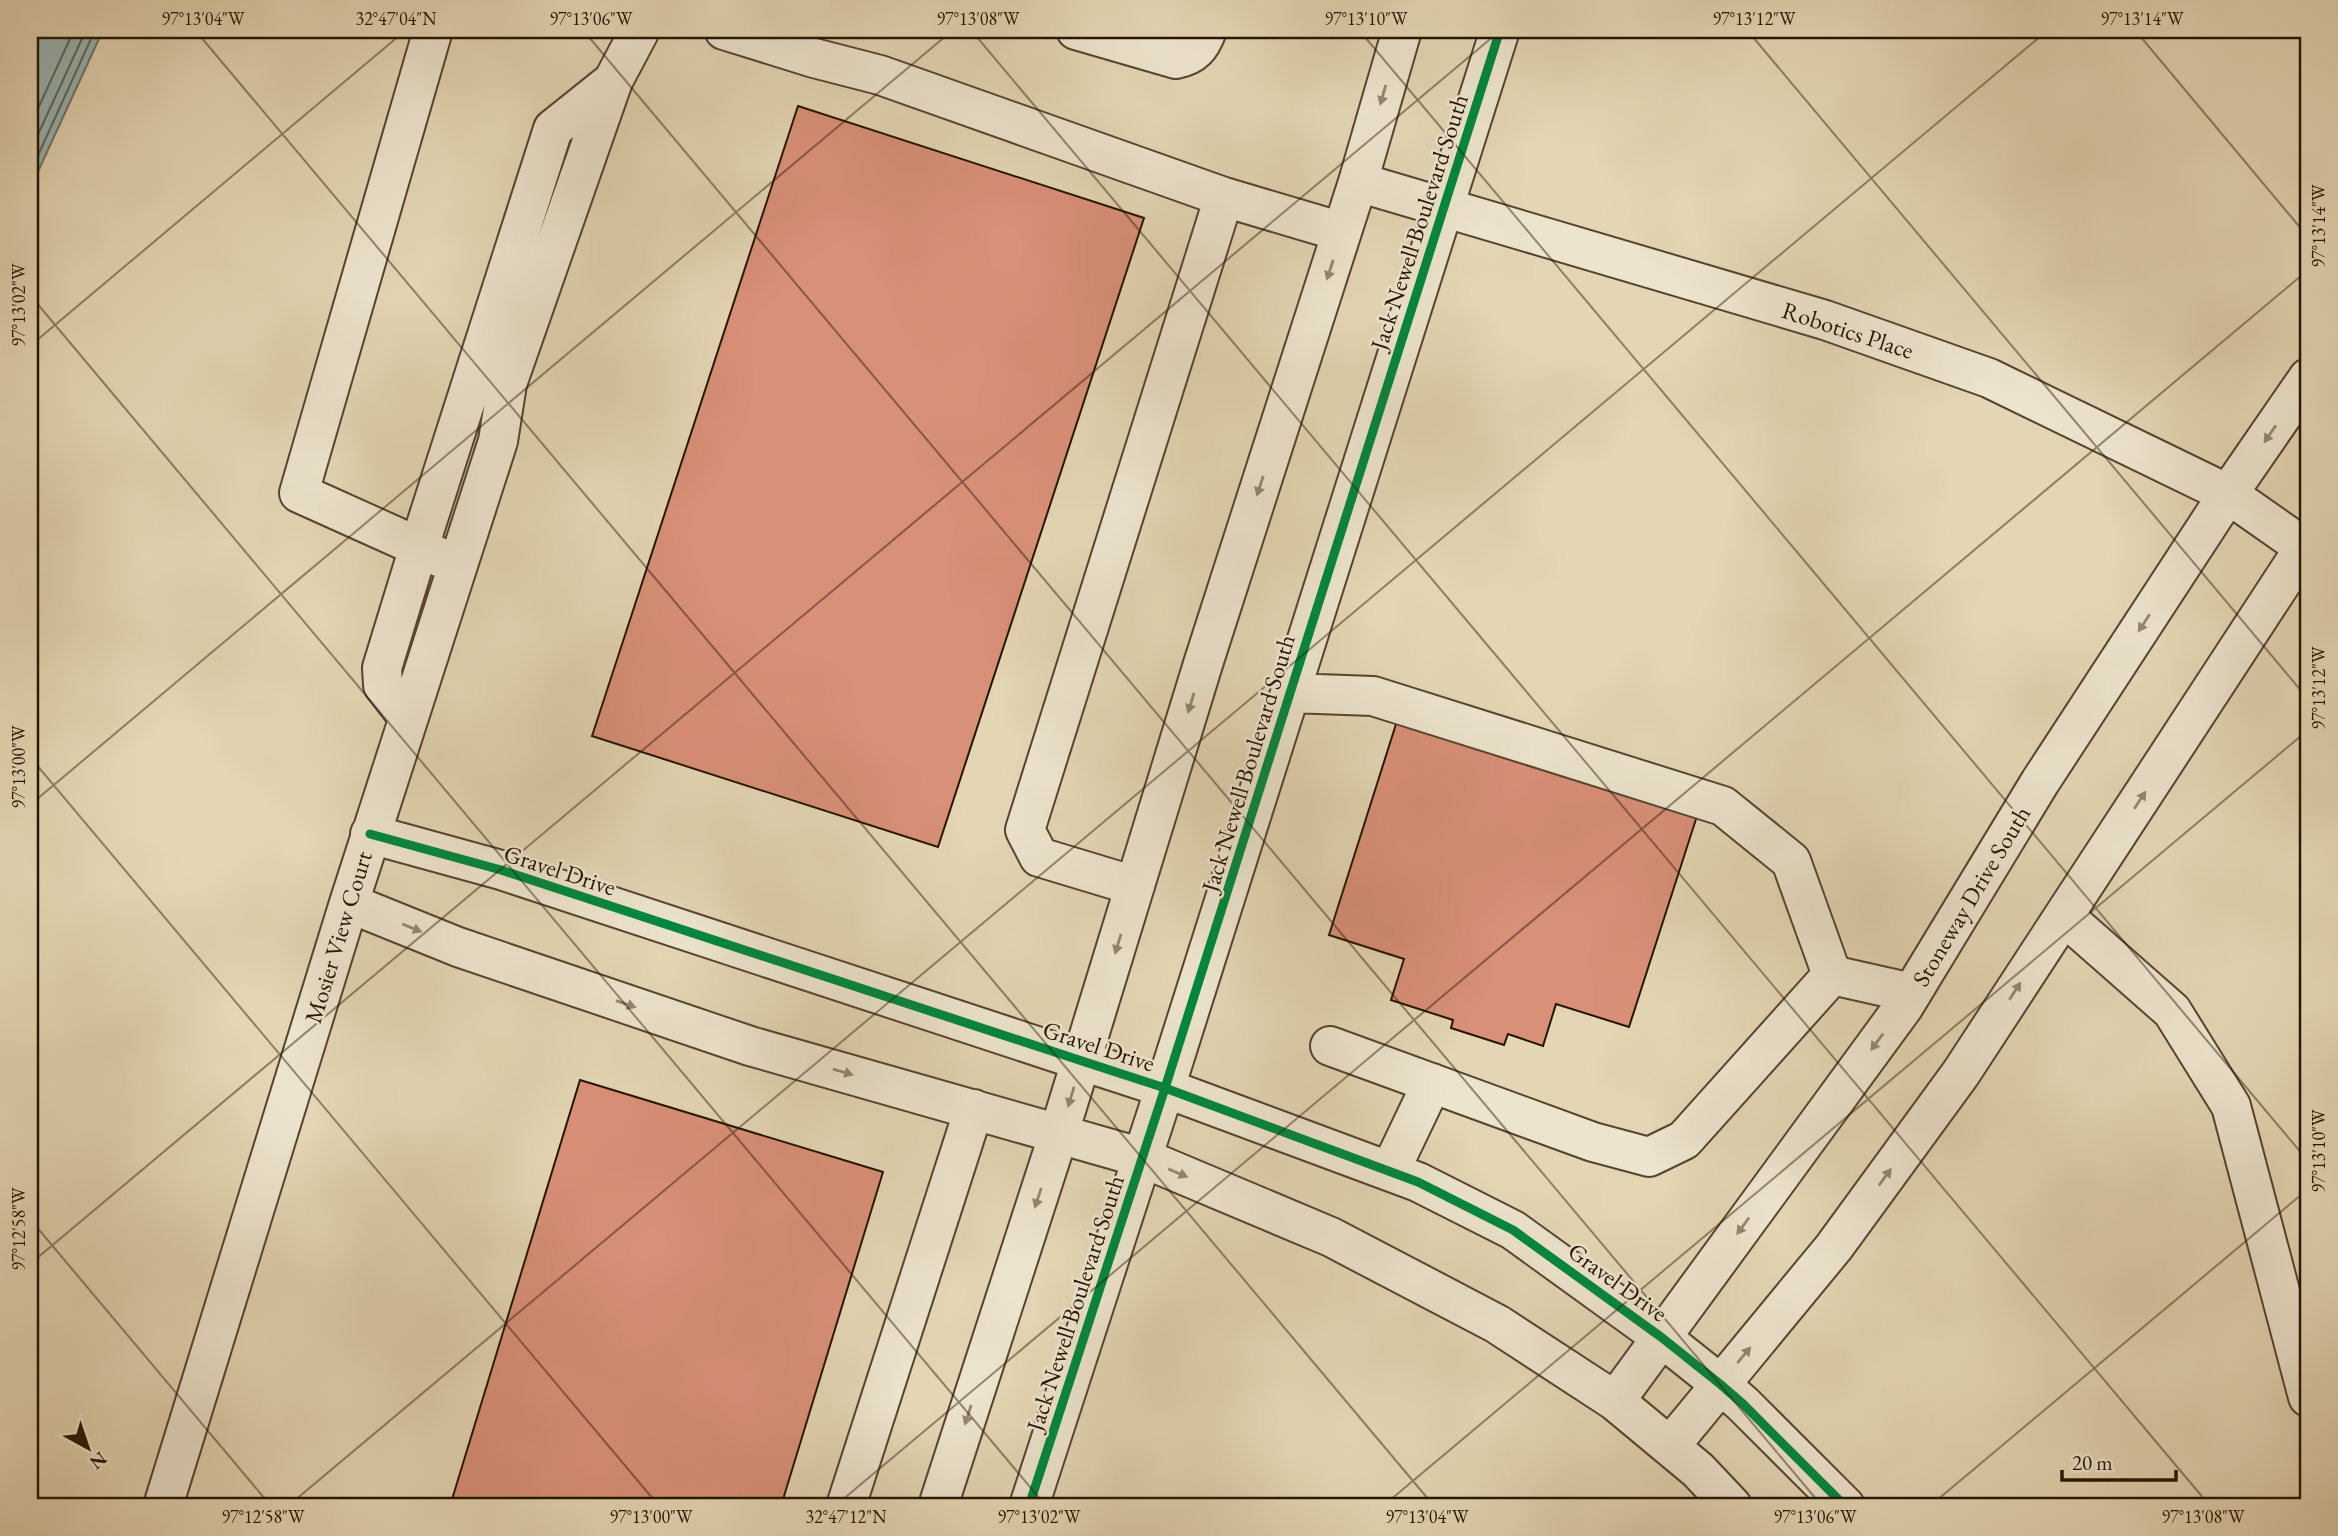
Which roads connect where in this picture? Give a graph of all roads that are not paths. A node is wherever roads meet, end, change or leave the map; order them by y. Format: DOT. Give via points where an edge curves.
graph roads {
  1 [pos="433,30"];
  2 [pos="640,30"];
  3 [pos="724,30"];
  4 [pos="1076,30"];
  5 [pos="1207,30"];
  6 [pos="1402,30"];
  7 [pos="1500,30"];
  8 [pos="613,81"];
  9 [pos="1358,182"];
  10 [pos="1224,197"];
  11 [pos="1444,208"];
  12 [pos="1342,232"];
  13 [pos="2308,377"];
  14 [pos="463,412"];
  15 [pos="501,421"];
  16 [pos="2228,494"];
  17 [pos="2307,546"];
  18 [pos="419,547"];
  19 [pos="457,566"];
  20 [pos="1290,693"];
  21 [pos="408,717"];
  22 [pos="374,821"];
  23 [pos="1135,887"];
  24 [pos="349,903"];
  25 [pos="2064,916"];
  26 [pos="1832,975"];
  27 [pos="1912,993"];
  28 [pos="1330,1046"];
  29 [pos="1082,1061"];
  30 [pos="1432,1083"];
  31 [pos="1166,1088"];
  32 [pos="974,1109"];
  33 [pos="1059,1133"];
  34 [pos="1143,1158"];
  35 [pos="1390,1171"];
  36 [pos="1661,1337"];
  37 [pos="1720,1384"];
  38 [pos="2308,1397"];
  39 [pos="1615,1401"];
  40 [pos="1670,1446"];
  41 [pos="163,1506"];
  42 [pos="846,1506"];
  43 [pos="938,1506"];
  44 [pos="1029,1506"];
  45 [pos="1732,1506"];
  46 [pos="1845,1506"];
  1 -- 18 [label="street" via="299,493"];
  2 -- 8 [label="street"];
  3 -- 10 [label="street" via="880,75"];
  4 -- 5 [label="street" via="1176,59 1192,55"];
  6 -- 9 [label="street, one-way"];
  7 -- 11 [label="street, Jack Newell Boulevard South"];
  8 -- 14 [label="street" via="553,129"];
  8 -- 15 [label="street, Mosier View Court" via="507,384"];
  9 -- 11 [label="street, Robotics Place"];
  9 -- 12 [label="street"];
  10 -- 12 [label="street"];
  10 -- 23 [label="street" via="1025,830 1039,857"];
  11 -- 16 [label="street, Robotics Place" via="1825,320 1989,378"];
  11 -- 20 [label="street, Jack Newell Boulevard South"];
  12 -- 23 [label="street, one-way"];
  13 -- 16 [label="street, Stoneway Drive South, one-way"];
  14 -- 15 [label="street"];
  14 -- 18 [label="street"];
  15 -- 19 [label="street, Mosier View Court"];
  16 -- 17 [label="street, Robotics Place"];
  16 -- 27 [label="street, Stoneway Drive South, one-way" via="2040,782"];
  25 -- 17 [label="street, one-way"];
  18 -- 19 [label="street"];
  18 -- 21 [label="street" via="382,668 383,685"];
  19 -- 21 [label="street, Mosier View Court"];
  20 -- 26 [label="street" via="1373,696 1723,806 1791,861"];
  20 -- 31 [label="street, Jack Newell Boulevard South"];
  21 -- 22 [label="street, Mosier View Court"];
  22 -- 24 [label="street, Mosier View Court"];
  22 -- 29 [label="street, Gravel Drive" via="501,870"];
  23 -- 29 [label="street, one-way"];
  24 -- 32 [label="street, one-way" via="458,947 725,1037"];
  24 -- 41 [label="street, Mosier View Court"];
  37 -- 25 [label="street, one-way" via="1834,1247 1961,1073"];
  25 -- 38 [label="street" via="2172,1011 2231,1105"];
  26 -- 27 [label="street"];
  26 -- 30 [label="street" via="1684,1140 1649,1157 1593,1142"];
  27 -- 36 [label="street, Stoneway Drive South, one-way"];
  28 -- 30 [label="street"];
  29 -- 31 [label="street, Gravel Drive"];
  29 -- 33 [label="street, one-way"];
  30 -- 35 [label="street"];
  31 -- 34 [label="street, Jack Newell Boulevard South"];
  31 -- 35 [label="street, Gravel Drive"];
  32 -- 33 [label="street"];
  32 -- 42 [label="street"];
  33 -- 34 [label="street"];
  33 -- 43 [label="street, one-way"];
  34 -- 39 [label="street, one-way" via="1331,1237 1497,1324"];
  34 -- 44 [label="street, Jack Newell Boulevard South"];
  35 -- 36 [label="street, Gravel Drive" via="1513,1230"];
  36 -- 37 [label="street, Gravel Drive"];
  36 -- 39 [label="street, Stoneway Drive South"];
  37 -- 40 [label="street"];
  37 -- 46 [label="street, Gravel Drive"];
  39 -- 40 [label="street"];
  40 -- 45 [label="street"];
}
